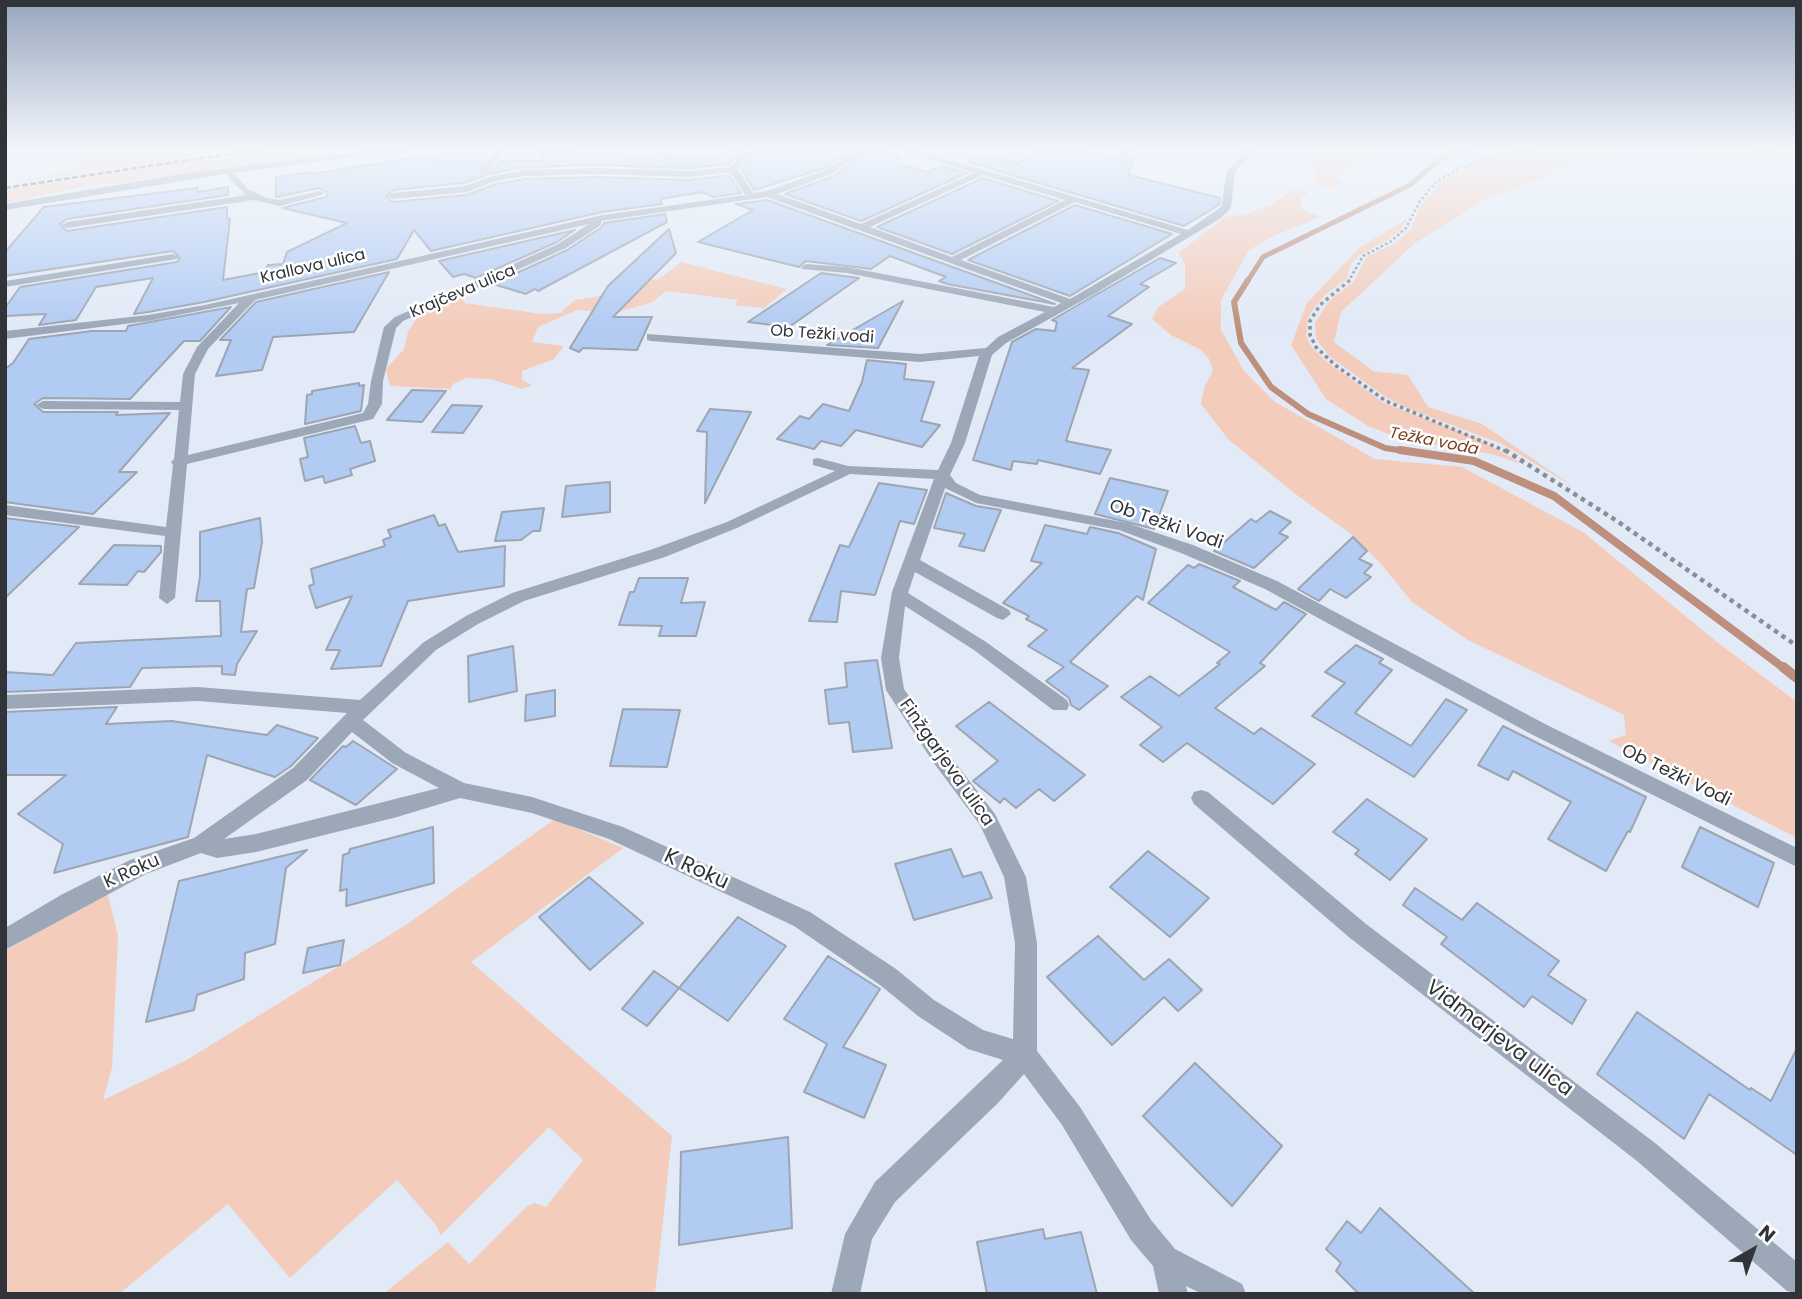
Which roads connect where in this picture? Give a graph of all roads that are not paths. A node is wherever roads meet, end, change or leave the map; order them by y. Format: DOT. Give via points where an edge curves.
graph roads {
  1 [pos="175,209"];
  2 [pos="669,209"];
  3 [pos="810,209"];
  4 [pos="902,209"];
  5 [pos="1057,209"];
  6 [pos="1104,209"];
  7 [pos="1225,209"];
  8 [pos="603,218"];
  9 [pos="66,225"];
  10 [pos="862,227"];
  11 [pos="1189,233"];
  12 [pos="173,257"];
  13 [pos="956,260"];
  14 [pos="807,267"];
  15 [pos="5,284"];
  16 [pos="252,297"];
  17 [pos="1071,303"];
  18 [pos="1056,311"];
  19 [pos="5,335"];
  20 [pos="651,337"];
  21 [pos="990,351"];
  22 [pos="43,405"];
  23 [pos="186,406"];
  24 [pos="178,461"];
  25 [pos="818,462"];
  26 [pos="848,470"];
  27 [pos="943,475"];
  28 [pos="5,510"];
  29 [pos="175,533"];
  30 [pos="912,563"];
  31 [pos="900,595"];
  32 [pos="167,598"];
  33 [pos="1003,614"];
  34 [pos="5,702"];
  35 [pos="1060,705"];
  36 [pos="358,714"];
  37 [pos="460,790"];
  38 [pos="1201,798"];
  39 [pos="201,844"];
  40 [pos="1797,858"];
  41 [pos="5,940"];
  42 [pos="1025,1055"];
  43 [pos="1165,1259"];
  44 [pos="1797,1281"];
  45 [pos="845,1294"];
  46 [pos="1174,1294"];
  47 [pos="1232,1294"];
  1 -- 9 [label="street"];
  2 -- 8 [label="street, Krallova ulica"];
  3 -- 10 [label="street"];
  4 -- 10 [label="street"];
  5 -- 13 [label="street"];
  6 -- 11 [label="street"];
  7 -- 11 [label="street"];
  8 -- 16 [label="street, Krallova ulica"];
  8 -- 24 [label="street, Krajčeva ulica" via="562,246 399,319 390,327 375,404 368,416"];
  10 -- 13 [label="street"];
  11 -- 17 [label="street"];
  12 -- 15 [label="street"];
  13 -- 17 [label="street"];
  14 -- 18 [label="street" via="847,270"];
  16 -- 19 [label="street, Krallova ulica" via="148,318"];
  16 -- 23 [label="street" via="203,347 189,374"];
  17 -- 18 [label="street"];
  18 -- 21 [label="street"];
  20 -- 21 [label="street, Ob Težki vodi" via="920,358"];
  21 -- 27 [label="street"];
  22 -- 23 [label="street"];
  23 -- 24 [label="street"];
  24 -- 29 [label="street"];
  25 -- 26 [label="street"];
  26 -- 27 [label="street"];
  26 -- 36 [label="street, K Roku" via="732,525 518,597 430,646"];
  27 -- 30 [label="street, Finžgarjeva ulica"];
  27 -- 40 [label="street, Ob Težki Vodi" via="951,486 975,499 1122,526 1270,585 1538,729"];
  28 -- 29 [label="street"];
  29 -- 32 [label="street"];
  30 -- 31 [label="street, Finžgarjeva ulica"];
  30 -- 33 [label="street"];
  31 -- 35 [label="street"];
  31 -- 42 [label="street, Finžgarjeva ulica" via="890,657 895,690 988,820 1015,877 1026,943"];
  34 -- 36 [label="street" via="198,694"];
  36 -- 37 [label="street, K Roku" via="399,758"];
  36 -- 39 [label="street, K Roku" via="300,774"];
  37 -- 39 [label="street" via="256,844 217,849"];
  37 -- 42 [label="street, K Roku" via="532,805 616,833 802,919 977,1040"];
  38 -- 44 [label="street, Vidmarjeva ulica" via="1358,931 1646,1152"];
  39 -- 41 [label="street, K Roku" via="138,867"];
  42 -- 43 [label="street" via="1072,1116 1141,1230"];
  42 -- 45 [label="street" via="886,1192 859,1234"];
  43 -- 46 [label="street"];
  43 -- 47 [label="street"];
}
